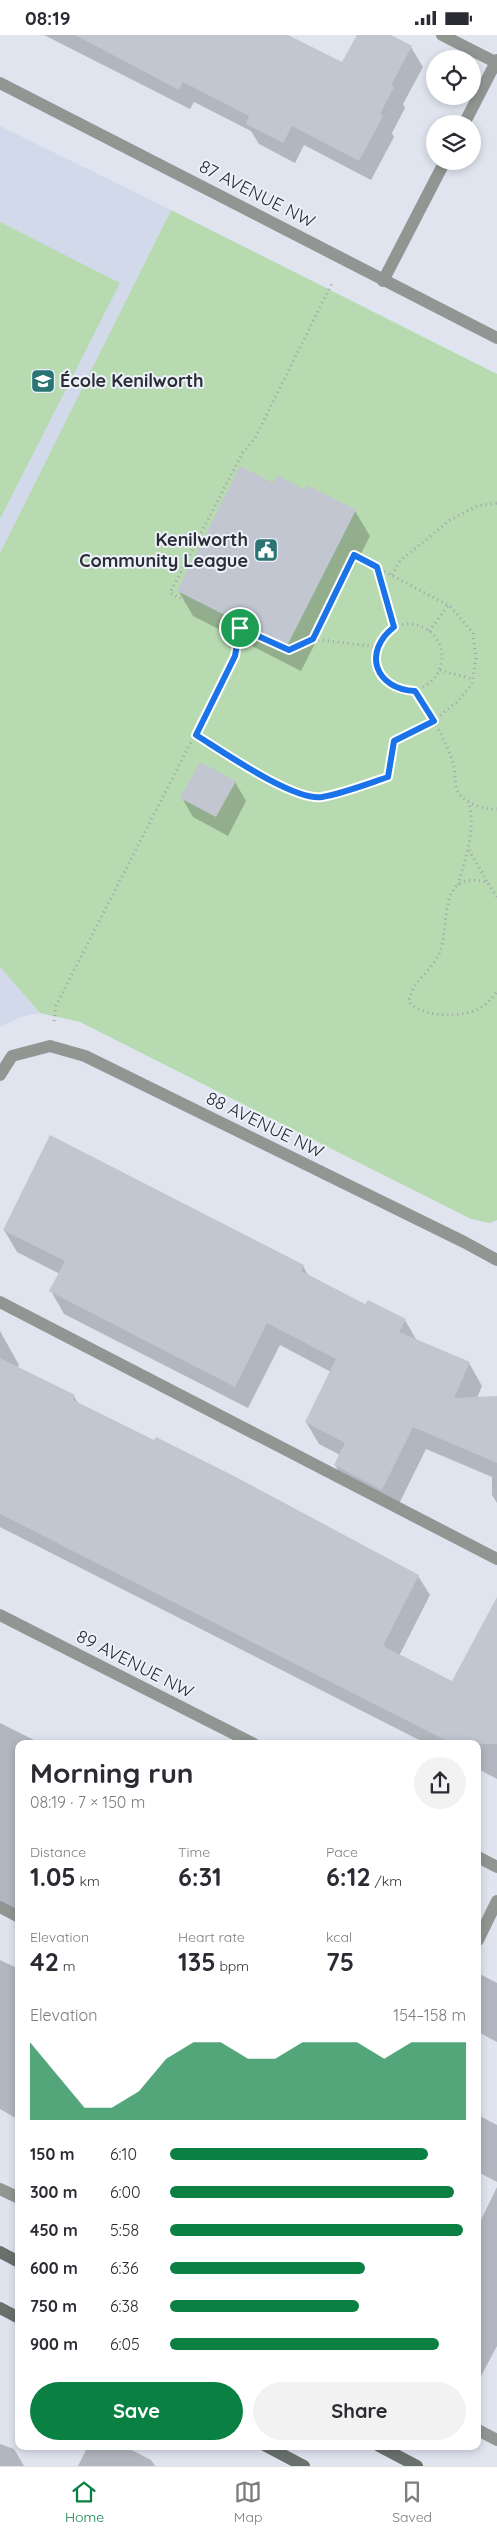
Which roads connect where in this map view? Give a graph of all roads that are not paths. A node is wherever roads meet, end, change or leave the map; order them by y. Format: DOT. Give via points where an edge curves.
graph roads {
  1 [pos="442,35"];
  2 [pos="497,62"];
  3 [pos="0,83"];
  4 [pos="469,115"];
  5 [pos="439,170"];
  6 [pos="383,281"];
  7 [pos="497,338"];
  8 [pos="0,1075"];
  9 [pos="497,1260"];
  10 [pos="0,1302"];
  11 [pos="497,1559"];
  12 [pos="0,1615"];
  13 [pos="246,1740"];
  14 [pos="481,1859"];
  15 [pos="497,1867"];
  16 [pos="497,1901"];
  17 [pos="0,1907"];
  18 [pos="15,1915"];
  19 [pos="481,1934"];
  20 [pos="0,2189"];
  21 [pos="15,2196"];
  22 [pos="0,2252"];
  23 [pos="15,2259"];
  24 [pos="2,2311"];
  25 [pos="15,2316"];
  26 [pos="481,2432"];
  27 [pos="497,2440"];
  28 [pos="274,2450"];
  29 [pos="387,2450"];
  30 [pos="304,2466"];
  31 [pos="417,2466"];
  1 -- 2 [label="street"];
  2 -- 4 [label="street"];
  3 -- 6 [label="street, 87 AVENUE NW"];
  5 -- 6 [label="street"];
  6 -- 7 [label="street, 87 AVENUE NW"];
  8 -- 9 [label="street, 88 AVENUE NW" via="12,1056 50,1046 85,1056"];
  10 -- 11 [label="street"];
  12 -- 13 [label="street, 89 AVENUE NW"];
  14 -- 15 [label="street"];
  16 -- 19 [label="street"];
  17 -- 18 [label="street"];
  20 -- 21 [label="street"];
  22 -- 23 [label="main road"];
  24 -- 25 [label="main road"];
  26 -- 27 [label="street"];
  28 -- 30 [label="main road"];
  29 -- 31 [label="main road"];
}
